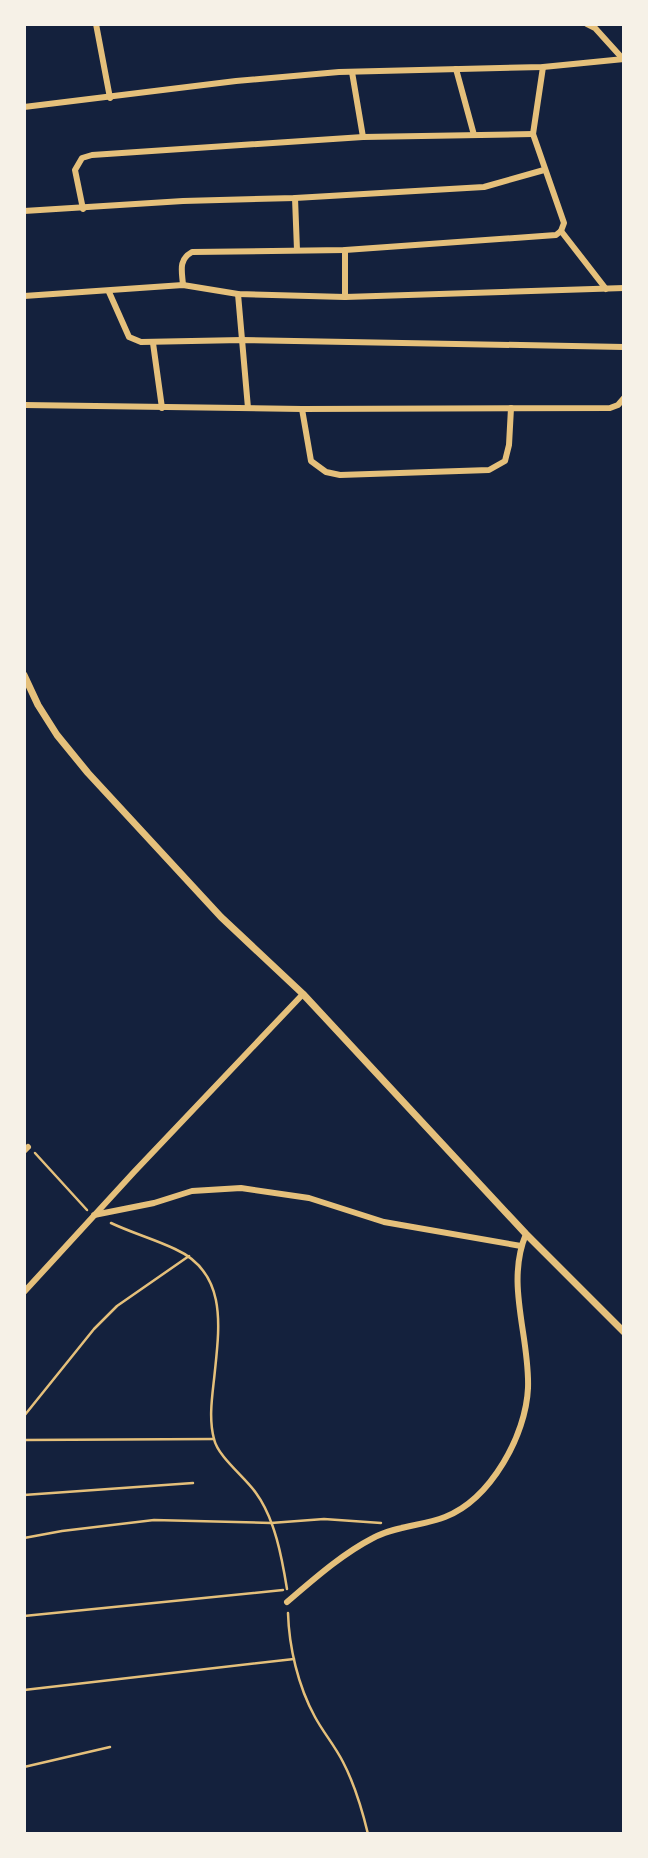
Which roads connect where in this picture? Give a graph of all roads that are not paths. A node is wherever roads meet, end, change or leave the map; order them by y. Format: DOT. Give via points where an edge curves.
graph roads {
  1 [pos="96,24"];
  2 [pos="587,24"];
  3 [pos="623,59"];
  4 [pos="543,67"];
  5 [pos="456,69"];
  6 [pos="352,72"];
  7 [pos="110,98"];
  8 [pos="24,107"];
  9 [pos="533,134"];
  10 [pos="474,135"];
  11 [pos="363,137"];
  12 [pos="544,170"];
  13 [pos="295,198"];
  14 [pos="83,209"];
  15 [pos="24,212"];
  16 [pos="561,231"];
  17 [pos="297,250"];
  18 [pos="345,250"];
  19 [pos="183,285"];
  20 [pos="624,288"];
  21 [pos="606,289"];
  22 [pos="109,292"];
  23 [pos="238,294"];
  24 [pos="24,296"];
  25 [pos="345,297"];
  26 [pos="242,340"];
  27 [pos="153,343"];
  28 [pos="624,347"];
  29 [pos="624,398"];
  30 [pos="24,405"];
  31 [pos="163,408"];
  32 [pos="248,408"];
  33 [pos="511,408"];
  34 [pos="302,410"];
  35 [pos="24,675"];
  36 [pos="303,994"];
  37 [pos="94,1215"];
  38 [pos="526,1234"];
  39 [pos="521,1246"];
  40 [pos="24,1292"];
  41 [pos="624,1332"];
  42 [pos="193,1483"];
  43 [pos="24,1495"];
  44 [pos="287,1602"];
  45 [pos="110,1747"];
  46 [pos="24,1767"];
  1 -- 7 [label="street"];
  2 -- 3 [label="street"];
  3 -- 4 [label="street"];
  4 -- 5 [label="street"];
  4 -- 9 [label="street"];
  5 -- 6 [label="street"];
  5 -- 10 [label="street"];
  6 -- 7 [label="street"];
  6 -- 11 [label="street"];
  7 -- 8 [label="street"];
  9 -- 10 [label="street"];
  9 -- 12 [label="street"];
  10 -- 11 [label="street"];
  11 -- 14 [label="street" via="92,155 82,158 75,170"];
  12 -- 13 [label="street" via="484,187"];
  12 -- 16 [label="street" via="564,223"];
  13 -- 14 [label="street"];
  13 -- 17 [label="street"];
  14 -- 15 [label="street"];
  16 -- 18 [label="street" via="556,235"];
  16 -- 21 [label="street"];
  17 -- 18 [label="street"];
  17 -- 19 [label="street" via="192,252 182,261"];
  18 -- 25 [label="street"];
  19 -- 22 [label="street"];
  19 -- 23 [label="street"];
  20 -- 21 [label="street"];
  21 -- 25 [label="street"];
  22 -- 24 [label="street"];
  22 -- 27 [label="street" via="129,337"];
  23 -- 25 [label="street"];
  23 -- 26 [label="street"];
  26 -- 27 [label="street"];
  26 -- 28 [label="street"];
  26 -- 32 [label="street"];
  27 -- 31 [label="street"];
  29 -- 33 [label="street" via="610,408"];
  30 -- 31 [label="street"];
  31 -- 32 [label="street"];
  32 -- 34 [label="street"];
  33 -- 34 [label="street"];
  33 -- 34 [label="street" via="505,461 489,470 340,475 311,461"];
  35 -- 36 [label="street" via="57,735 88,773 220,917"];
  36 -- 37 [label="street"];
  36 -- 38 [label="street"];
  37 -- 39 [label="street" via="192,1191 241,1188 309,1198 384,1222"];
  37 -- 40 [label="street"];
  38 -- 39 [label="street"];
  38 -- 41 [label="street"];
  39 -- 44 [label="street" via="517,1279 528,1389 525,1415 503,1463 461,1507 435,1520 376,1536"];
  42 -- 43 [label="lane"];
  45 -- 46 [label="lane"];
}
